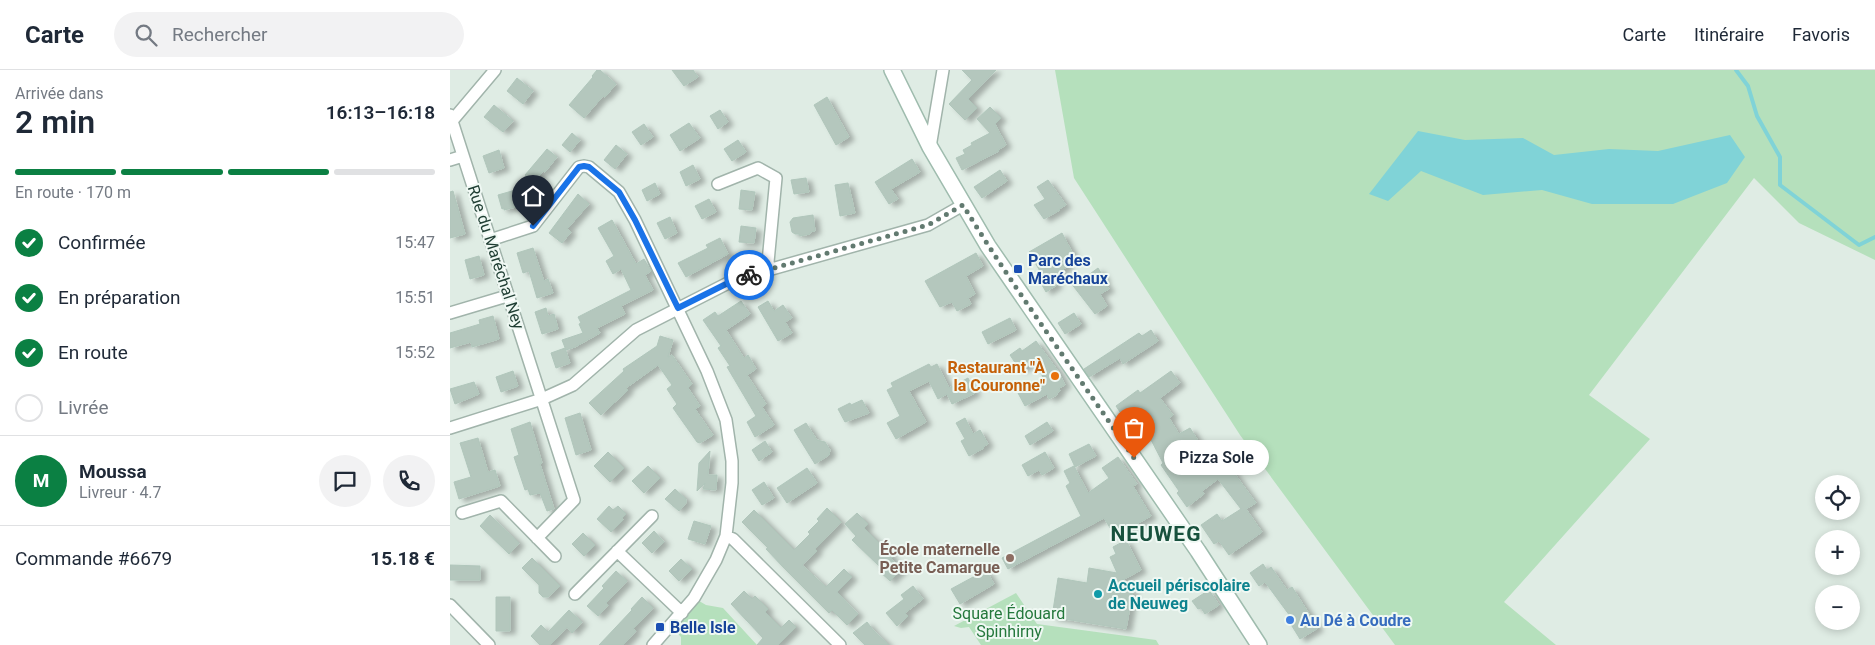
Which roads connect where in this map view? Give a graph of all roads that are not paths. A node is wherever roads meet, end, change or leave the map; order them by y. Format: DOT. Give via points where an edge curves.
graph roads {
  1 [pos="495,70"];
  2 [pos="892,70"];
  3 [pos="943,70"];
  4 [pos="451,118"];
  5 [pos="930,147"];
  6 [pos="463,156"];
  7 [pos="450,160"];
  8 [pos="718,184"];
  9 [pos="963,205"];
  10 [pos="490,240"];
  11 [pos="770,269"];
  12 [pos="508,296"];
  13 [pos="678,308"];
  14 [pos="450,313"];
  15 [pos="542,399"];
  16 [pos="450,428"];
  17 [pos="462,513"];
  18 [pos="652,516"];
  19 [pos="726,536"];
  20 [pos="537,538"];
  21 [pos="617,551"];
  22 [pos="555,556"];
  23 [pos="575,594"];
  24 [pos="450,604"];
  25 [pos="682,613"];
  26 [pos="489,645"];
  27 [pos="653,645"];
  28 [pos="840,645"];
  29 [pos="1259,645"];
  1 -- 4 [label="street"];
  2 -- 5 [label="main road"];
  3 -- 5 [label="street"];
  4 -- 6 [label="street, Rue du Maréchal Ney"];
  5 -- 9 [label="main road"];
  6 -- 7 [label="street"];
  6 -- 10 [label="street, Rue du Maréchal Ney"];
  8 -- 11 [label="street" via="758,168 776,178"];
  9 -- 11 [label="street" via="928,225"];
  9 -- 29 [label="main road"];
  10 -- 12 [label="street, Rue du Maréchal Ney"];
  10 -- 13 [label="street" via="533,226 579,167 589,167 619,192"];
  11 -- 13 [label="street" via="736,279"];
  12 -- 14 [label="street"];
  12 -- 15 [label="street, Rue du Maréchal Ney"];
  13 -- 15 [label="street" via="636,330 573,385"];
  13 -- 19 [label="street" via="726,420 732,483"];
  15 -- 16 [label="street"];
  15 -- 20 [label="street, Rue du Maréchal Ney" via="574,500"];
  17 -- 20 [label="street" via="501,501"];
  18 -- 21 [label="street"];
  19 -- 25 [label="street" via="716,560"];
  19 -- 28 [label="street" via="733,539"];
  20 -- 22 [label="street"];
  21 -- 23 [label="street"];
  21 -- 25 [label="street"];
  24 -- 26 [label="street"];
  25 -- 27 [label="street"];
}
